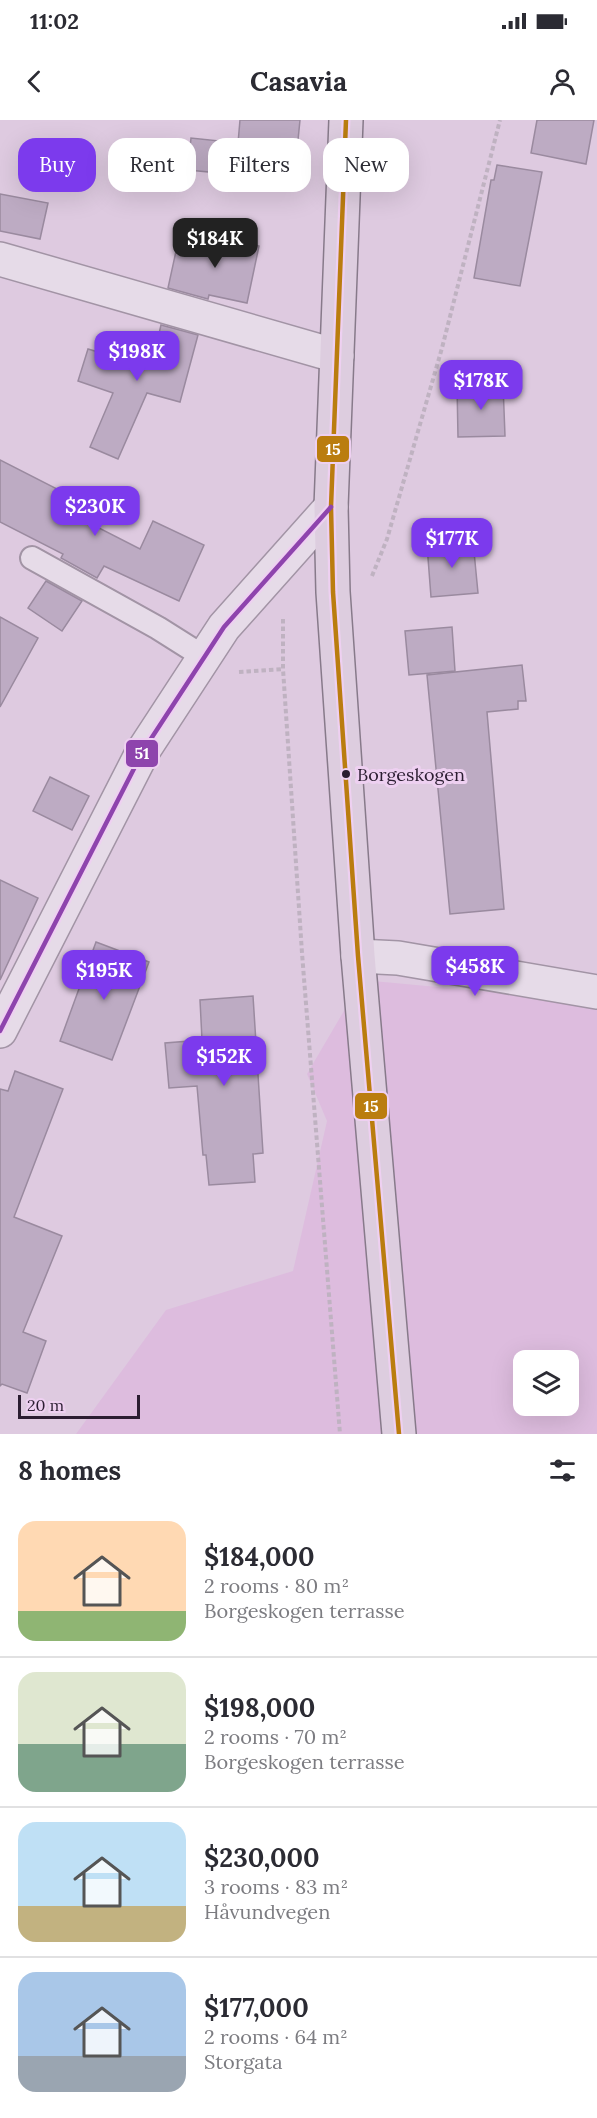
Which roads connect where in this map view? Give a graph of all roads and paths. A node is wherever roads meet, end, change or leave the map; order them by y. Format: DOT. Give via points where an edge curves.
graph roads {
  1 [pos="346,120"];
  2 [pos="500,120"];
  3 [pos="0,259"];
  4 [pos="337,356"];
  5 [pos="331,507"];
  6 [pos="32,558"];
  7 [pos="369,584"];
  8 [pos="284,615"];
  9 [pos="204,657"];
  10 [pos="358,956"];
  11 [pos="597,992"];
  12 [pos="0,1031"];
  13 [pos="339,1434"];
  14 [pos="399,1434"];
  1 -- 4 [label="main road"];
  2 -- 7 [label="path" via="439,359 387,538"];
  3 -- 4 [label="street"];
  4 -- 5 [label="main road"];
  5 -- 9 [label="street" via="224,627"];
  5 -- 10 [label="main road" via="333,592"];
  6 -- 9 [label="lane"];
  8 -- 13 [label="path" via="283,669 297,882"];
  9 -- 12 [label="street" via="143,751"];
  10 -- 11 [label="street" via="398,958"];
  10 -- 14 [label="main road"];
}
